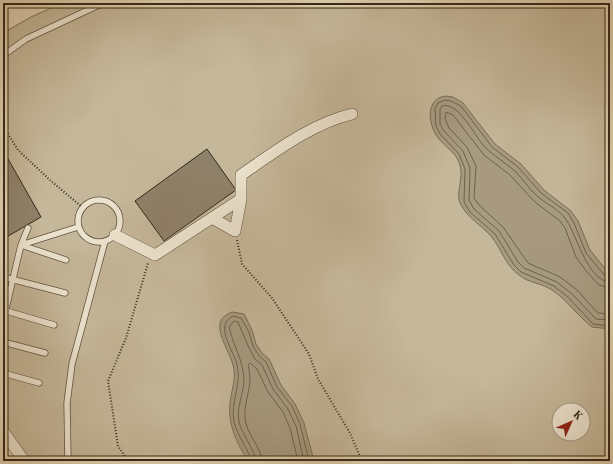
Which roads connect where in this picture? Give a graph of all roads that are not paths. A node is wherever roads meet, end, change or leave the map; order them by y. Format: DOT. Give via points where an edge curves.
graph roads {
  1 [pos="103,3"];
  2 [pos="5,54"];
  3 [pos="352,114"];
  4 [pos="241,199"];
  5 [pos="212,218"];
  6 [pos="78,227"];
  7 [pos="28,228"];
  8 [pos="110,238"];
  9 [pos="21,245"];
  10 [pos="66,260"];
  11 [pos="3,277"];
  12 [pos="14,280"];
  13 [pos="65,293"];
  14 [pos="4,311"];
  15 [pos="3,321"];
  16 [pos="54,324"];
  17 [pos="3,342"];
  18 [pos="45,353"];
  19 [pos="3,373"];
  20 [pos="39,383"];
  21 [pos="3,431"];
  22 [pos="24,461"];
  23 [pos="68,461"];
  1 -- 2 [label="lane" via="26,39"];
  3 -- 4 [label="street" via="335,118 298,136 241,174"];
  4 -- 5 [label="street"];
  4 -- 5 [label="street" via="235,231"];
  5 -- 8 [label="street" via="155,255"];
  6 -- 8 [label="lane" via="89,240 100,242"];
  6 -- 8 [label="lane" via="78,216 82,207 96,199 107,201 116,208 120,219 120,225"];
  6 -- 9 [label="lane"];
  7 -- 9 [label="lane"];
  8 -- 23 [label="lane" via="72,364 67,404"];
  9 -- 10 [label="lane"];
  9 -- 12 [label="lane"];
  11 -- 12 [label="lane"];
  12 -- 13 [label="lane"];
  12 -- 14 [label="lane"];
  14 -- 15 [label="lane"];
  14 -- 16 [label="lane"];
  17 -- 18 [label="lane"];
  19 -- 20 [label="lane"];
  21 -- 22 [label="street"];
}
